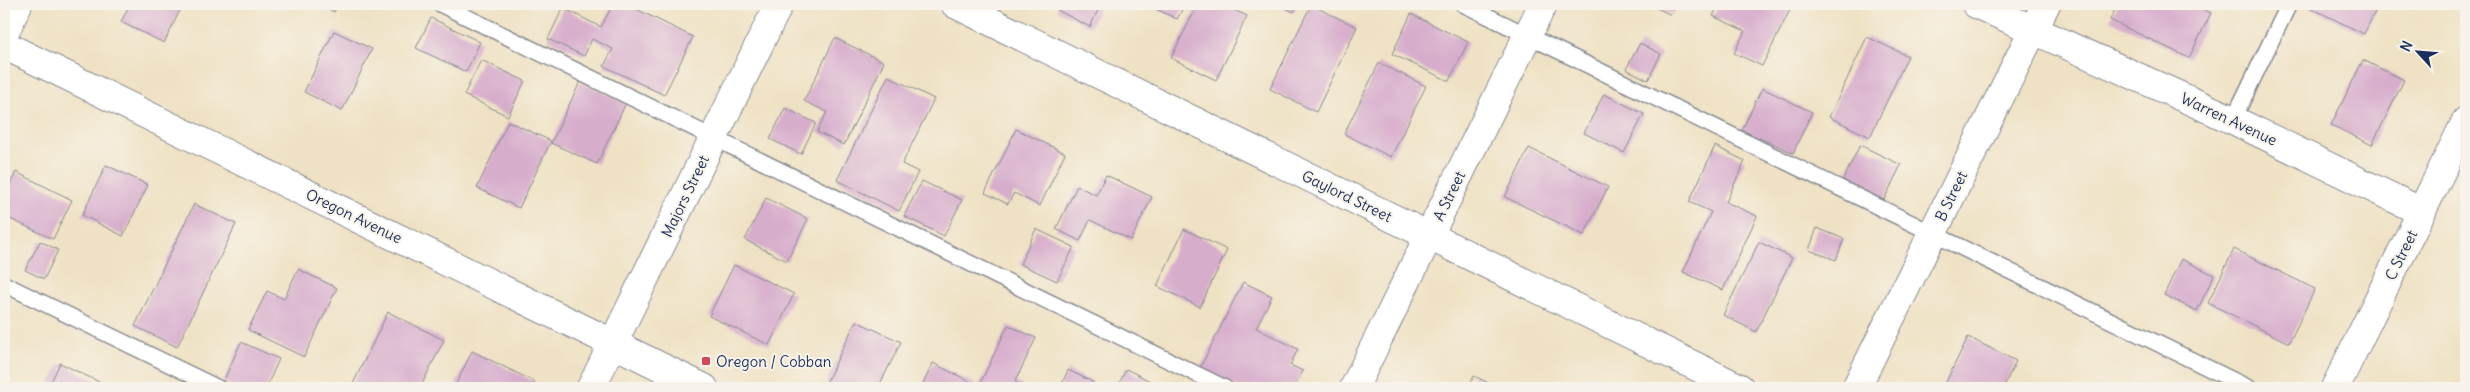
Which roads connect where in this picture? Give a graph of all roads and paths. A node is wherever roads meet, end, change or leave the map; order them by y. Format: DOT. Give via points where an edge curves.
graph roads {
  1 [pos="18,4"];
  2 [pos="440,4"];
  3 [pos="779,4"];
  4 [pos="955,4"];
  5 [pos="1463,4"];
  6 [pos="1543,4"];
  7 [pos="1976,4"];
  8 [pos="2046,4"];
  9 [pos="2289,4"];
  10 [pos="2033,31"];
  11 [pos="4,34"];
  12 [pos="1528,35"];
  13 [pos="4,45"];
  14 [pos="2233,120"];
  15 [pos="2466,121"];
  16 [pos="713,138"];
  17 [pos="2422,212"];
  18 [pos="1933,232"];
  19 [pos="1429,236"];
  20 [pos="4,284"];
  21 [pos="613,344"];
  22 [pos="218,388"];
  23 [pos="591,388"];
  24 [pos="704,388"];
  25 [pos="1225,388"];
  26 [pos="1354,388"];
  27 [pos="1740,388"];
  28 [pos="1856,388"];
  29 [pos="2249,388"];
  30 [pos="2335,388"];
  1 -- 11 [label="street"];
  2 -- 16 [label="lane"];
  3 -- 16 [label="street, Majors Street"];
  4 -- 19 [label="street, Gaylord Street"];
  5 -- 12 [label="lane"];
  6 -- 12 [label="street, A Street"];
  7 -- 10 [label="street, Warren Avenue"];
  8 -- 10 [label="street, B Street"];
  9 -- 14 [label="lane"];
  10 -- 14 [label="street, Warren Avenue"];
  10 -- 18 [label="street, B Street"];
  12 -- 18 [label="lane"];
  12 -- 19 [label="street, A Street"];
  13 -- 21 [label="street, Oregon Avenue"];
  14 -- 17 [label="street, Warren Avenue"];
  15 -- 17 [label="street, C Street"];
  16 -- 21 [label="street, Majors Street"];
  16 -- 25 [label="lane"];
  17 -- 30 [label="street, C Street"];
  18 -- 28 [label="street, B Street"];
  18 -- 29 [label="lane"];
  19 -- 26 [label="street, A Street"];
  19 -- 27 [label="street, Gaylord Street"];
  20 -- 22 [label="lane"];
  21 -- 23 [label="street, Majors Street"];
  21 -- 24 [label="street, Oregon Avenue"];
}
